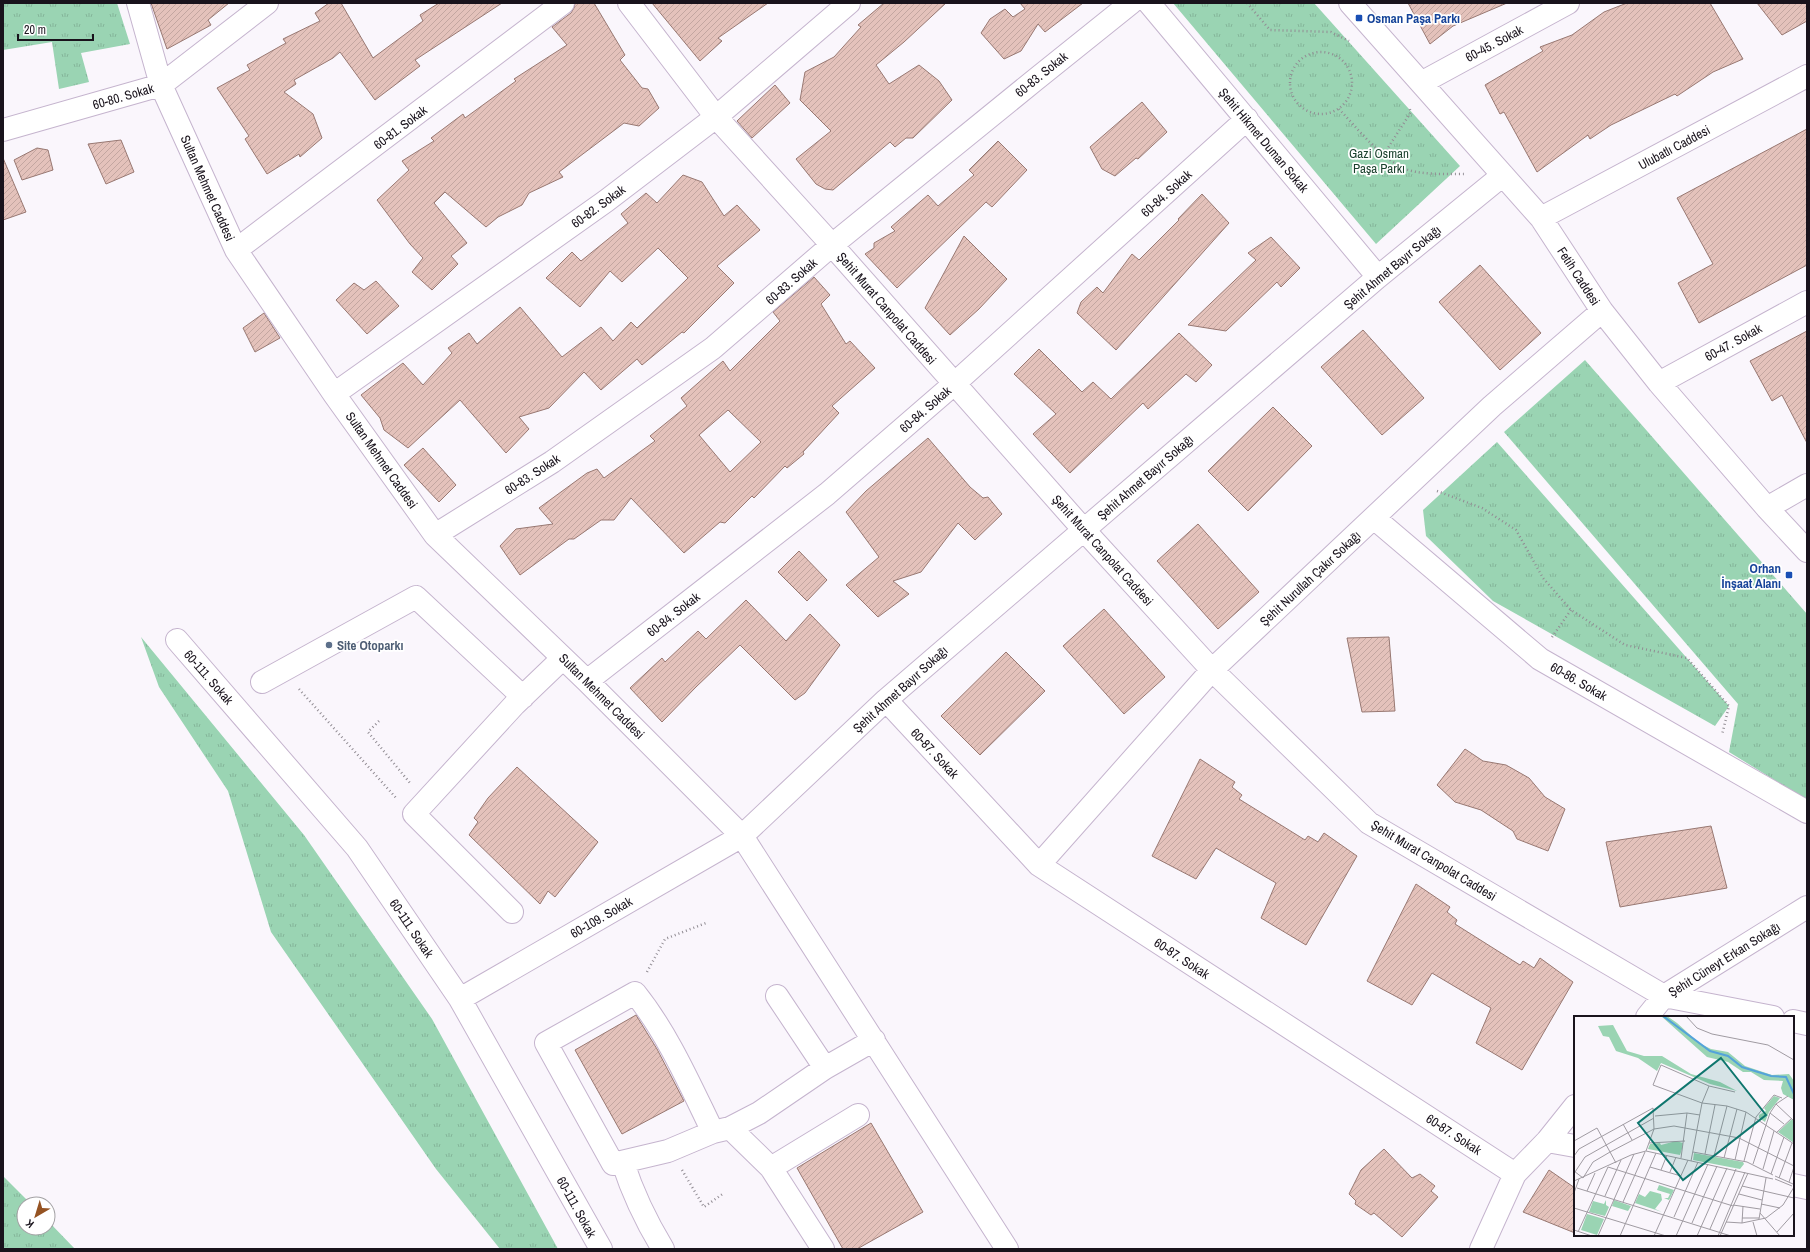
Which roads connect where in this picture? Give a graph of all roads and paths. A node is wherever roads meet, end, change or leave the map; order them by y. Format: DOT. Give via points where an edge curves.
graph roads {
  1 [pos="138,3"];
  2 [pos="267,3"];
  3 [pos="563,3"];
  4 [pos="629,3"];
  5 [pos="849,3"];
  6 [pos="1131,3"];
  7 [pos="1149,3"];
  8 [pos="1247,3"];
  9 [pos="1350,3"];
  10 [pos="1568,3"];
  11 [pos="1352,42"];
  12 [pos="1421,82"];
  13 [pos="1804,83"];
  14 [pos="161,85"];
  15 [pos="1408,105"];
  16 [pos="1339,109"];
  17 [pos="716,117"];
  18 [pos="1247,119"];
  19 [pos="3,130"];
  20 [pos="1384,154"];
  21 [pos="1465,174"];
  22 [pos="1503,175"];
  23 [pos="1542,218"];
  24 [pos="832,245"];
  25 [pos="236,250"];
  26 [pos="1378,277"];
  27 [pos="1807,302"];
  28 [pos="1602,311"];
  29 [pos="1659,383"];
  30 [pos="954,384"];
  31 [pos="334,394"];
  32 [pos="1412,482"];
  33 [pos="1807,485"];
  34 [pos="1767,508"];
  35 [pos="1374,518"];
  36 [pos="1084,529"];
  37 [pos="435,535"];
  38 [pos="1807,551"];
  39 [pos="1571,610"];
  40 [pos="177,640"];
  41 [pos="1538,657"];
  42 [pos="563,658"];
  43 [pos="283,670"];
  44 [pos="1212,670"];
  45 [pos="587,681"];
  46 [pos="262,682"];
  47 [pos="523,697"];
  48 [pos="886,700"];
  49 [pos="379,721"];
  50 [pos="1716,760"];
  51 [pos="419,808"];
  52 [pos="1807,812"];
  53 [pos="742,836"];
  54 [pos="1039,865"];
  55 [pos="1807,907"];
  56 [pos="512,912"];
  57 [pos="706,923"];
  58 [pos="635,993"];
  59 [pos="777,996"];
  60 [pos="1664,996"];
  61 [pos="460,999"];
  62 [pos="1648,1016"];
  63 [pos="1768,1016"];
  64 [pos="1794,1021"];
  65 [pos="1807,1024"];
  66 [pos="874,1040"];
  67 [pos="824,1068"];
  68 [pos="1574,1107"];
  69 [pos="858,1115"];
  70 [pos="721,1130"];
  71 [pos="1547,1141"];
  72 [pos="1574,1146"];
  73 [pos="668,1151"];
  74 [pos="622,1163"];
  75 [pos="771,1168"];
  76 [pos="1514,1174"];
  77 [pos="1794,1185"];
  78 [pos="1807,1188"];
  79 [pos="724,1193"];
  80 [pos="601,1249"];
  81 [pos="663,1249"];
  82 [pos="823,1249"];
  83 [pos="1007,1249"];
  84 [pos="1482,1249"];
  1 -- 14 [label="street, Sultan Mehmet Caddesi"];
  2 -- 14 [label="street, 60-80. Sokak"];
  3 -- 25 [label="street, 60-81. Sokak"];
  4 -- 17 [label="street, Şehit Murat Canpolat Caddesi"];
  5 -- 17 [label="street, 60-82. Sokak"];
  6 -- 24 [label="street, 60-83. Sokak"];
  7 -- 18 [label="street, Şehit Hikmet Duman Sokak"];
  8 -- 11 [label="path" via="1270,30 1331,32"];
  9 -- 12 [label="street, Fetih Caddesi"];
  10 -- 12 [label="street, 60-45. Sokak"];
  12 -- 22 [label="street, Fetih Caddesi"];
  13 -- 23 [label="street, Ulubatlı Caddesi"];
  14 -- 19 [label="street, 60-80. Sokak"];
  14 -- 25 [label="street, Sultan Mehmet Caddesi"];
  15 -- 20 [label="path" via="1411,112"];
  16 -- 16 [label="path" via="1320,114 1302,108 1295,100 1290,82 1292,72 1304,57 1323,52 1341,59 1347,66 1352,85 1346,102"];
  16 -- 20 [label="path"];
  17 -- 24 [label="street, Şehit Murat Canpolat Caddesi"];
  17 -- 31 [label="street, 60-82. Sokak" via="606,201"];
  18 -- 26 [label="street, Şehit Hikmet Duman Sokak"];
  18 -- 30 [label="street, 60-84. Sokak"];
  20 -- 21 [label="path" via="1403,169 1427,173"];
  22 -- 23 [label="street, Fetih Caddesi"];
  22 -- 26 [label="street, Şehit Ahmet Bayır Sokağı"];
  23 -- 28 [label="street, Fetih Caddesi"];
  24 -- 30 [label="street, Şehit Murat Canpolat Caddesi"];
  24 -- 37 [label="street, 60-83. Sokak" via="713,348 552,462"];
  25 -- 31 [label="street, Sultan Mehmet Caddesi"];
  26 -- 36 [label="street, Şehit Ahmet Bayır Sokağı"];
  27 -- 29 [label="street, 60-47. Sokak"];
  28 -- 29 [label="street, Fetih Caddesi"];
  28 -- 32 [label="street, Şehit Nurullah Çakır Sokağı" via="1492,406"];
  29 -- 34 [label="street, Fetih Caddesi"];
  30 -- 36 [label="street, Şehit Murat Canpolat Caddesi"];
  30 -- 45 [label="street, 60-84. Sokak" via="827,494"];
  31 -- 37 [label="street, Sultan Mehmet Caddesi"];
  32 -- 35 [label="street, Şehit Nurullah Çakır Sokağı"];
  32 -- 39 [label="path" via="1482,508 1516,530 1543,578"];
  33 -- 34 [label="street"];
  34 -- 38 [label="street, Fetih Caddesi"];
  35 -- 41 [label="street, 60-86. Sokak"];
  35 -- 44 [label="street, Şehit Nurullah Çakır Sokağı"];
  36 -- 44 [label="street, Şehit Murat Canpolat Caddesi"];
  36 -- 48 [label="street, Şehit Ahmet Bayır Sokağı"];
  37 -- 42 [label="street, Sultan Mehmet Caddesi"];
  39 -- 41 [label="path"];
  39 -- 50 [label="path" via="1625,645 1687,658 1729,706"];
  40 -- 61 [label="street, 60-111. Sokak" via="357,848"];
  41 -- 50 [label="street, 60-86. Sokak"];
  42 -- 45 [label="street, Sultan Mehmet Caddesi"];
  42 -- 47 [label="street"];
  43 -- 46 [label="street"];
  43 -- 47 [label="street" via="416,597"];
  43 -- 51 [label="path" via="404,807"];
  44 -- 54 [label="street, Şehit Nurullah Çakır Sokağı"];
  44 -- 60 [label="street, Şehit Murat Canpolat Caddesi" via="1369,823"];
  45 -- 53 [label="street, Sultan Mehmet Caddesi"];
  47 -- 51 [label="street"];
  48 -- 53 [label="street, Şehit Ahmet Bayır Sokağı"];
  48 -- 54 [label="street, 60-87. Sokak"];
  49 -- 51 [label="path" via="368,732"];
  50 -- 52 [label="street, 60-86. Sokak"];
  51 -- 56 [label="street"];
  53 -- 61 [label="street, 60-109. Sokak"];
  53 -- 66 [label="street, Sultan Mehmet Caddesi"];
  54 -- 76 [label="street, 60-87. Sokak"];
  55 -- 60 [label="street, Şehit Cüneyt Erkan Sokağı"];
  57 -- 58 [label="path" via="665,940"];
  58 -- 70 [label="street" via="648,1008"];
  58 -- 74 [label="street" via="546,1043 613,1164"];
  59 -- 67 [label="street"];
  60 -- 62 [label="street, Şehit Cüneyt Erkan Sokağı"];
  60 -- 63 [label="street, Şehit Murat Canpolat Caddesi"];
  61 -- 80 [label="street, 60-111. Sokak"];
  64 -- 65 [label="street"];
  66 -- 67 [label="street"];
  66 -- 83 [label="street, Sultan Mehmet Caddesi"];
  67 -- 70 [label="street" via="759,1113"];
  68 -- 71 [label="street"];
  69 -- 75 [label="street"];
  70 -- 73 [label="street"];
  70 -- 75 [label="street"];
  71 -- 72 [label="street"];
  71 -- 76 [label="street"];
  73 -- 74 [label="street"];
  73 -- 79 [label="path" via="704,1206"];
  74 -- 81 [label="street" via="644,1217"];
  75 -- 82 [label="street"];
  76 -- 84 [label="street"];
  77 -- 78 [label="street"];
}
